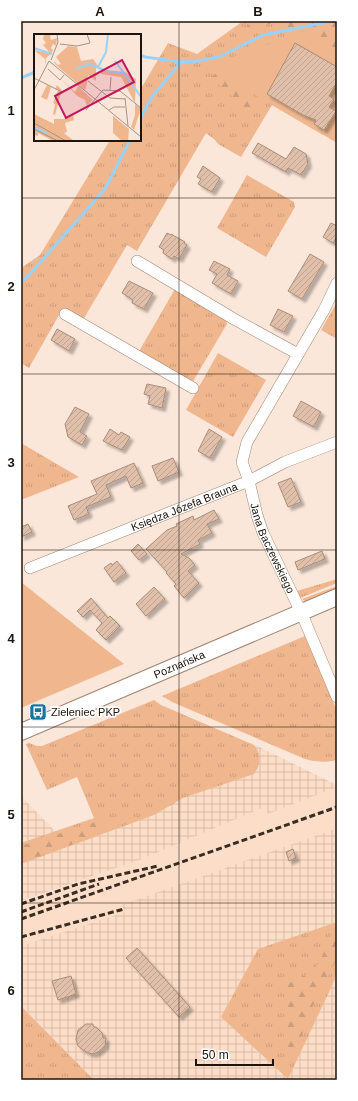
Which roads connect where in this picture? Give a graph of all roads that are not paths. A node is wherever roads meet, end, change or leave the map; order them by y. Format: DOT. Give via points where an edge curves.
graph roads {
  1 [pos="137,260"];
  2 [pos="337,284"];
  3 [pos="65,314"];
  4 [pos="298,354"];
  5 [pos="193,388"];
  6 [pos="337,442"];
  7 [pos="249,481"];
  8 [pos="30,568"];
  9 [pos="337,597"];
  10 [pos="301,612"];
  11 [pos="337,697"];
  12 [pos="21,732"];
  1 -- 4 [label="street" via="234,319"];
  2 -- 4 [label="street, Jana Baczewskiego"];
  3 -- 5 [label="street"];
  4 -- 7 [label="street, Jana Baczewskiego" via="247,442 242,462"];
  6 -- 7 [label="street, Księdza Józefa Brauna" via="286,462"];
  7 -- 8 [label="street, Księdza Józefa Brauna"];
  7 -- 10 [label="street, Jana Baczewskiego" via="256,515 263,533"];
  9 -- 10 [label="main road, Poznańska"];
  10 -- 11 [label="street, Jana Baczewskiego"];
  10 -- 12 [label="main road, Poznańska"];
}
